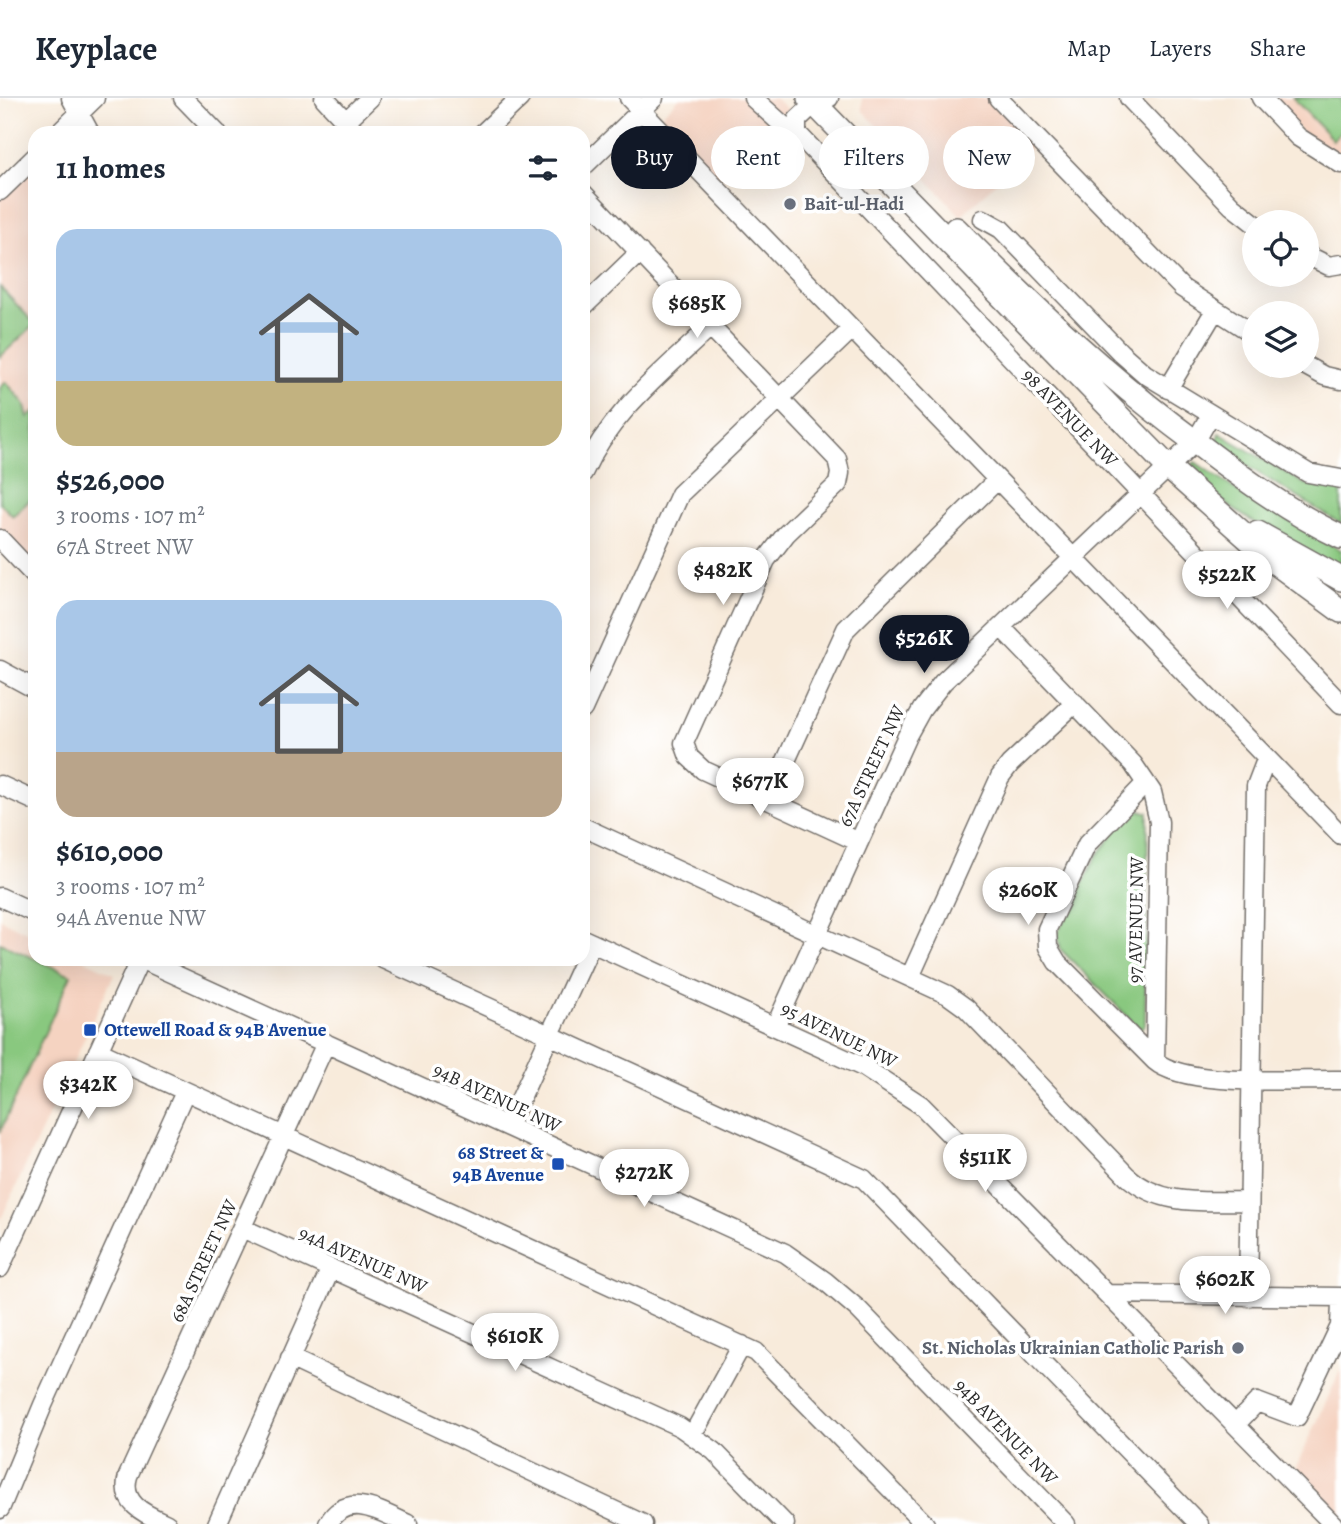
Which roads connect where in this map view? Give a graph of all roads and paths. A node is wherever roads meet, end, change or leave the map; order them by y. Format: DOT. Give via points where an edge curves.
graph roads {
  1 [pos="95,98"];
  2 [pos="183,98"];
  3 [pos="324,98"];
  4 [pos="370,98"];
  5 [pos="520,98"];
  6 [pos="753,98"];
  7 [pos="998,98"];
  8 [pos="1129,98"];
  9 [pos="1261,98"];
  10 [pos="820,99"];
  11 [pos="641,102"];
  12 [pos="75,106"];
  13 [pos="64,126"];
  14 [pos="86,126"];
  15 [pos="210,126"];
  16 [pos="350,126"];
  17 [pos="352,126"];
  18 [pos="490,126"];
  19 [pos="784,126"];
  20 [pos="797,126"];
  21 [pos="805,141"];
  22 [pos="590,159"];
  23 [pos="28,164"];
  24 [pos="1341,164"];
  25 [pos="0,191"];
  26 [pos="590,200"];
  27 [pos="1242,214"];
  28 [pos="983,219"];
  29 [pos="640,252"];
  30 [pos="1319,261"];
  31 [pos="1340,265"];
  32 [pos="590,300"];
  33 [pos="1214,312"];
  34 [pos="711,326"];
  35 [pos="1242,328"];
  36 [pos="852,329"];
  37 [pos="1319,373"];
  38 [pos="1341,380"];
  39 [pos="1168,389"];
  40 [pos="780,399"];
  41 [pos="1211,414"];
  42 [pos="1195,442"];
  43 [pos="590,459"];
  44 [pos="1168,467"];
  45 [pos="997,480"];
  46 [pos="1339,480"];
  47 [pos="1141,492"];
  48 [pos="1341,537"];
  49 [pos="0,539"];
  50 [pos="1073,557"];
  51 [pos="28,569"];
  52 [pos="1341,579"];
  53 [pos="1341,611"];
  54 [pos="1001,627"];
  55 [pos="0,670"];
  56 [pos="28,686"];
  57 [pos="590,693"];
  58 [pos="1075,703"];
  59 [pos="1341,704"];
  60 [pos="1266,760"];
  61 [pos="1146,783"];
  62 [pos="0,785"];
  63 [pos="28,798"];
  64 [pos="768,800"];
  65 [pos="590,830"];
  66 [pos="1341,835"];
  67 [pos="859,842"];
  68 [pos="0,897"];
  69 [pos="28,910"];
  70 [pos="816,934"];
  71 [pos="590,942"];
  72 [pos="138,966"];
  73 [pos="156,966"];
  74 [pos="399,966"];
  75 [pos="577,966"];
  76 [pos="910,977"];
  77 [pos="775,1027"];
  78 [pos="550,1034"];
  79 [pos="326,1043"];
  80 [pos="98,1051"];
  81 [pos="1155,1061"];
  82 [pos="1250,1078"];
  83 [pos="1341,1080"];
  84 [pos="185,1092"];
  85 [pos="508,1126"];
  86 [pos="284,1137"];
  87 [pos="1248,1201"];
  88 [pos="242,1228"];
  89 [pos="0,1268"];
  90 [pos="331,1268"];
  91 [pos="1110,1294"];
  92 [pos="1248,1297"];
  93 [pos="1341,1297"];
  94 [pos="1341,1303"];
  95 [pos="742,1345"];
  96 [pos="290,1358"];
  97 [pos="1236,1423"];
  98 [pos="698,1425"];
  99 [pos="0,1509"];
  100 [pos="167,1524"];
  101 [pos="217,1524"];
  102 [pos="328,1524"];
  103 [pos="408,1524"];
  104 [pos="643,1524"];
  105 [pos="785,1524"];
  106 [pos="925,1524"];
  107 [pos="1066,1524"];
  108 [pos="1199,1524"];
  109 [pos="1332,1524"];
  1 -- 12 [label="street"];
  2 -- 15 [label="street"];
  3 -- 16 [label="street"];
  4 -- 17 [label="street"];
  5 -- 18 [label="street"];
  6 -- 19 [label="street, 98 AVENUE NW"];
  7 -- 33 [label="street" via="1182,288"];
  8 -- 27 [label="street"];
  9 -- 24 [label="street" via="1298,137"];
  10 -- 20 [label="street" via="797,120"];
  10 -- 42 [label="main road" via="1036,312"];
  10 -- 44 [label="main road, 98 AVENUE NW"];
  11 -- 22 [label="street"];
  11 -- 36 [label="street"];
  12 -- 13 [label="street"];
  12 -- 14 [label="street"];
  21 -- 47 [label="street, 98 AVENUE NW"];
  23 -- 25 [label="street"];
  26 -- 29 [label="street"];
  28 -- 39 [label="street" via="1001,229 1129,360"];
  29 -- 32 [label="street"];
  29 -- 34 [label="street"];
  30 -- 31 [label="street"];
  33 -- 35 [label="street"];
  33 -- 39 [label="street"];
  34 -- 40 [label="street"];
  34 -- 43 [label="street" via="615,420"];
  36 -- 40 [label="street"];
  36 -- 45 [label="street"];
  37 -- 38 [label="street"];
  39 -- 41 [label="street"];
  40 -- 57 [label="street" via="680,494"];
  40 -- 64 [label="street" via="834,454 840,473 834,489 765,560 684,743 689,757 703,770"];
  41 -- 42 [label="street, 67A STREET NW"];
  41 -- 46 [label="street" via="1308,474"];
  42 -- 44 [label="street, 67A STREET NW"];
  42 -- 48 [label="main road" via="1252,486"];
  44 -- 47 [label="street, 67A STREET NW"];
  44 -- 52 [label="main road" via="1246,526"];
  44 -- 53 [label="main road" via="1277,564"];
  45 -- 50 [label="street"];
  45 -- 64 [label="street" via="846,629"];
  47 -- 50 [label="street, 67A STREET NW"];
  47 -- 59 [label="street, 98 AVENUE NW"];
  49 -- 51 [label="street"];
  50 -- 54 [label="street, 67A STREET NW"];
  50 -- 60 [label="street"];
  54 -- 58 [label="street, 97 AVENUE NW"];
  54 -- 67 [label="street, 67A STREET NW" via="943,682 922,709"];
  55 -- 56 [label="street"];
  58 -- 61 [label="street, 97 AVENUE NW"];
  58 -- 76 [label="street" via="1000,777"];
  60 -- 66 [label="street"];
  60 -- 82 [label="street" via="1256,786"];
  61 -- 81 [label="street, 97 AVENUE NW" via="1159,822"];
  61 -- 81 [label="street" via="1087,844 1046,939 1057,961"];
  62 -- 63 [label="street"];
  64 -- 67 [label="street"];
  65 -- 70 [label="street"];
  67 -- 70 [label="street, 67A STREET NW"];
  68 -- 69 [label="street"];
  70 -- 76 [label="street"];
  70 -- 77 [label="street, 67A STREET NW"];
  71 -- 77 [label="street, 95 AVENUE NW"];
  72 -- 80 [label="street"];
  73 -- 79 [label="street, 94B AVENUE NW"];
  74 -- 78 [label="street"];
  75 -- 78 [label="street"];
  76 -- 87 [label="street" via="966,1008 1137,1185 1178,1200"];
  77 -- 91 [label="street, 95 AVENUE NW" via="863,1067 920,1105"];
  78 -- 85 [label="street"];
  78 -- 108 [label="street" via="863,1179"];
  79 -- 85 [label="street, 94B AVENUE NW"];
  79 -- 86 [label="street, 68A STREET NW"];
  80 -- 84 [label="street"];
  80 -- 89 [label="street"];
  81 -- 82 [label="street" via="1184,1076"];
  82 -- 83 [label="street"];
  82 -- 87 [label="street"];
  84 -- 86 [label="street"];
  84 -- 99 [label="street"];
  85 -- 107 [label="street, 94B AVENUE NW" via="804,1265 858,1309"];
  86 -- 88 [label="street, 68A STREET NW"];
  86 -- 95 [label="street"];
  87 -- 92 [label="street"];
  88 -- 90 [label="street, 94A AVENUE NW"];
  88 -- 100 [label="street, 68A STREET NW" via="128,1476 128,1498 139,1511"];
  90 -- 96 [label="street"];
  90 -- 105 [label="street, 94A AVENUE NW" via="689,1432 714,1451"];
  91 -- 92 [label="street"];
  91 -- 97 [label="street, 95 AVENUE NW"];
  92 -- 93 [label="street"];
  94 -- 97 [label="street" via="1339,1326 1297,1417 1257,1402"];
  95 -- 98 [label="street"];
  95 -- 106 [label="street" via="764,1358"];
  96 -- 101 [label="street"];
  96 -- 104 [label="street"];
  97 -- 109 [label="street, 95 AVENUE NW"];
  102 -- 103 [label="street" via="345,1506 367,1506"];
}
